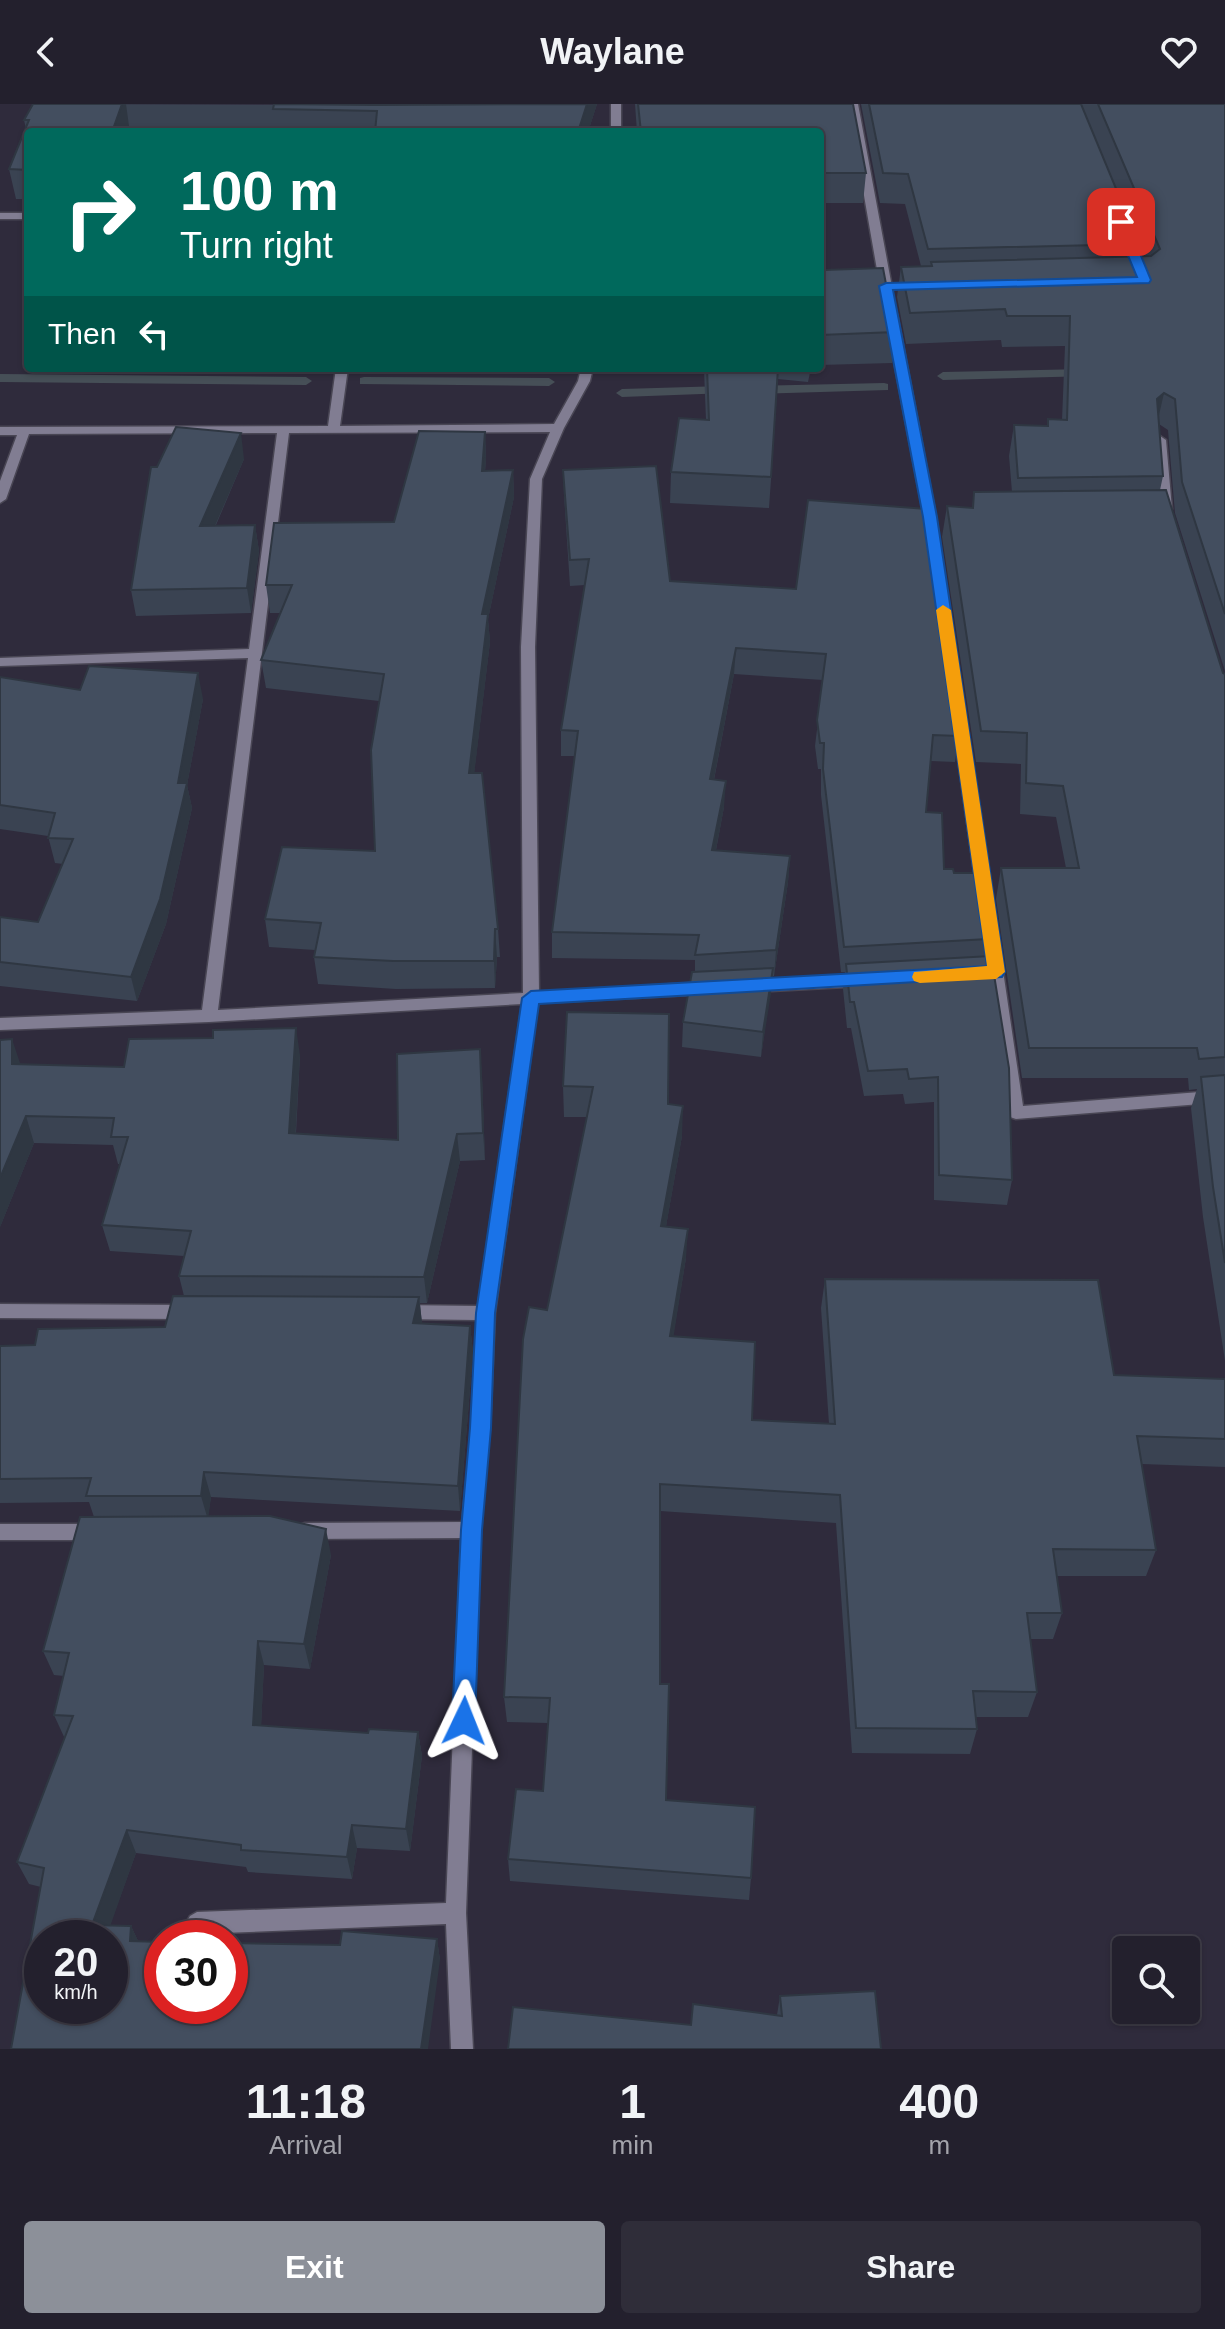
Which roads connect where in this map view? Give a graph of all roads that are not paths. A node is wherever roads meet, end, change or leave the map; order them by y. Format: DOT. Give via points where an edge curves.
graph roads {
  1 [pos="616,104"];
  2 [pos="853,104"];
  3 [pos="616,128"];
  4 [pos="0,216"];
  5 [pos="24,216"];
  6 [pos="879,286"];
  7 [pos="901,286"];
  8 [pos="341,372"];
  9 [pos="586,372"];
  10 [pos="284,428"];
  11 [pos="334,428"];
  12 [pos="558,428"];
  13 [pos="1159,430"];
  14 [pos="0,431"];
  15 [pos="24,431"];
  16 [pos="0,499"];
  17 [pos="1166,514"];
  18 [pos="1150,515"];
  19 [pos="1171,529"];
  20 [pos="255,653"];
  21 [pos="0,662"];
  22 [pos="888,978"];
  23 [pos="531,998"];
  24 [pos="209,1016"];
  25 [pos="0,1024"];
  26 [pos="1225,1096"];
  27 [pos="0,1311"];
  28 [pos="204,1312"];
  29 [pos="376,1312"];
  30 [pos="486,1313"];
  31 [pos="471,1530"];
  32 [pos="283,1531"];
  33 [pos="0,1532"];
  34 [pos="110,1532"];
  35 [pos="456,1913"];
  36 [pos="248,1921"];
  37 [pos="462,2049"];
  1 -- 3 [label="street"];
  2 -- 6 [label="street"];
  4 -- 5 [label="street"];
  6 -- 7 [label="street"];
  6 -- 26 [label="street" via="938,517 988,973 1016,1113"];
  8 -- 11 [label="street"];
  9 -- 12 [label="street"];
  10 -- 11 [label="street"];
  10 -- 15 [label="street"];
  10 -- 20 [label="street"];
  11 -- 12 [label="street"];
  12 -- 23 [label="street" via="536,479 528,647"];
  13 -- 17 [label="street"];
  14 -- 15 [label="street"];
  15 -- 16 [label="street"];
  17 -- 18 [label="street"];
  17 -- 19 [label="street"];
  20 -- 21 [label="street"];
  20 -- 24 [label="street"];
  22 -- 23 [label="street"];
  23 -- 24 [label="street"];
  23 -- 30 [label="street"];
  24 -- 25 [label="street"];
  27 -- 28 [label="street"];
  29 -- 30 [label="street"];
  30 -- 31 [label="street"];
  31 -- 32 [label="street"];
  31 -- 35 [label="street"];
  33 -- 34 [label="street"];
  35 -- 36 [label="street"];
  35 -- 37 [label="street"];
}
